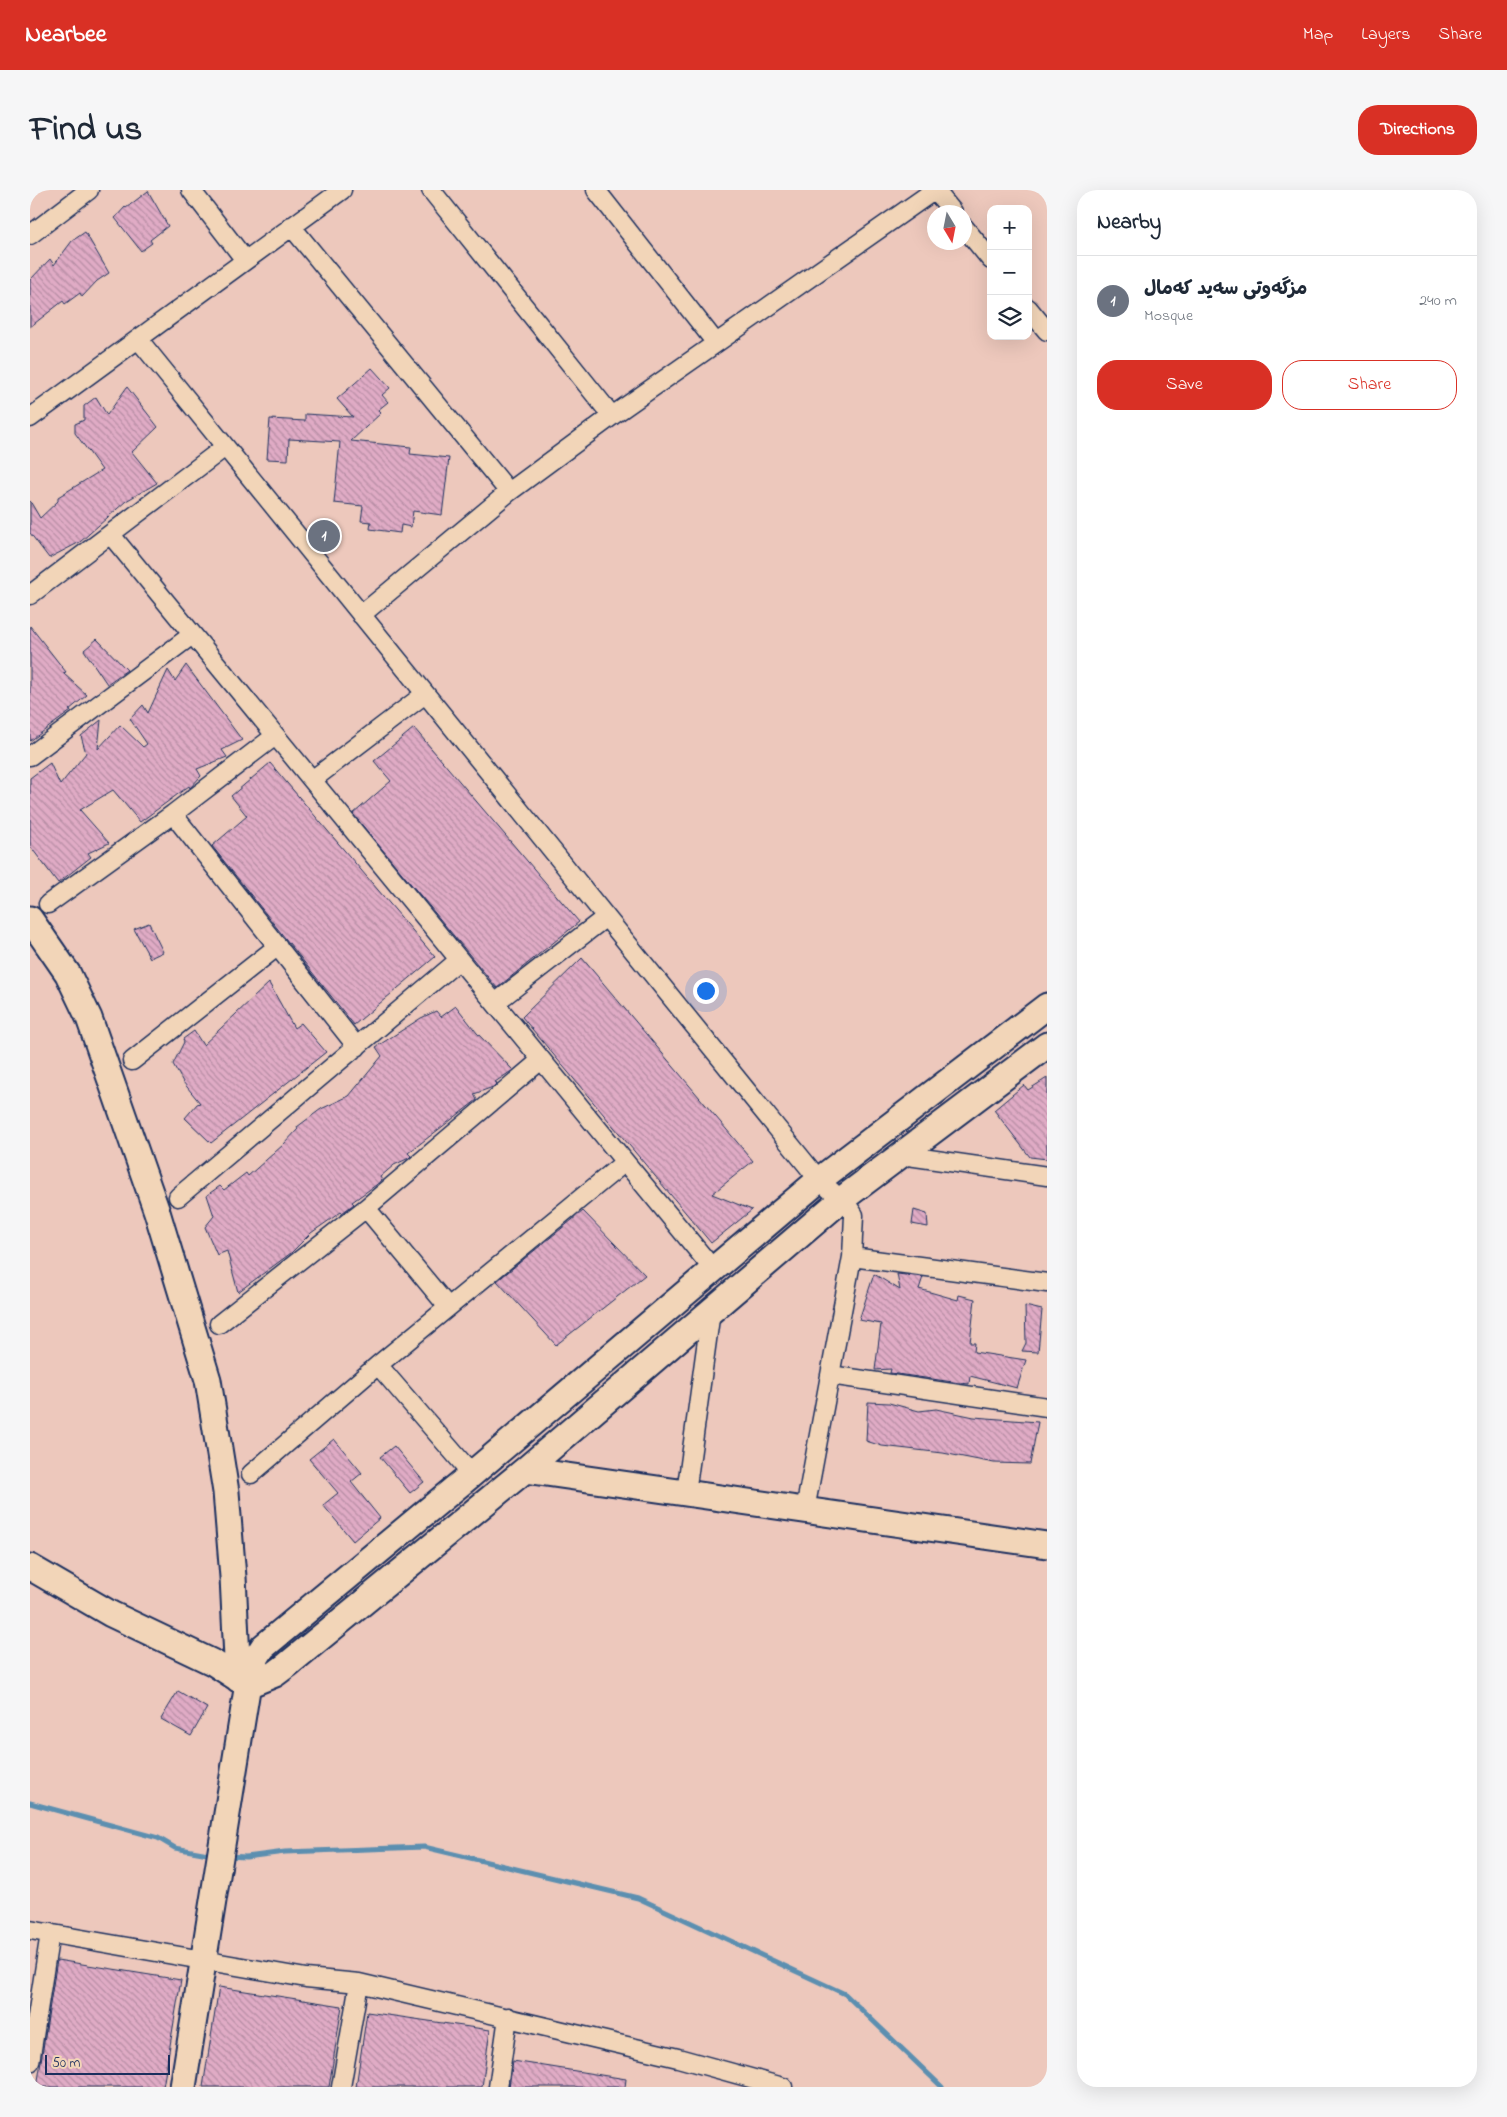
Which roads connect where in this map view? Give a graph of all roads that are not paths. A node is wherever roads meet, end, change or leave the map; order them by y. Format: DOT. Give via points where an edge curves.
graph roads {
  1 [pos="89,190"];
  2 [pos="191,190"];
  3 [pos="342,190"];
  4 [pos="431,190"];
  5 [pos="596,190"];
  6 [pos="935,190"];
  7 [pos="947,205"];
  8 [pos="291,226"];
  9 [pos="30,235"];
  10 [pos="972,237"];
  11 [pos="987,255"];
  12 [pos="245,260"];
  13 [pos="1032,313"];
  14 [pos="1047,331"];
  15 [pos="139,340"];
  16 [pos="716,343"];
  17 [pos="612,416"];
  18 [pos="30,418"];
  19 [pos="225,447"];
  20 [pos="509,492"];
  21 [pos="110,535"];
  22 [pos="30,595"];
  23 [pos="361,615"];
  24 [pos="192,635"];
  25 [pos="425,694"];
  26 [pos="276,736"];
  27 [pos="30,756"];
  28 [pos="312,780"];
  29 [pos="174,814"];
  30 [pos="39,912"];
  31 [pos="606,917"];
  32 [pos="278,946"];
  33 [pos="459,960"];
  34 [pos="495,1003"];
  35 [pos="1047,1006"];
  36 [pos="1047,1045"];
  37 [pos="357,1047"];
  38 [pos="542,1060"];
  39 [pos="132,1061"];
  40 [pos="902,1155"];
  41 [pos="625,1162"];
  42 [pos="1047,1176"];
  43 [pos="819,1180"];
  44 [pos="178,1197"];
  45 [pos="841,1200"];
  46 [pos="366,1208"];
  47 [pos="852,1256"];
  48 [pos="713,1269"];
  49 [pos="1047,1283"];
  50 [pos="448,1307"];
  51 [pos="711,1311"];
  52 [pos="219,1324"];
  53 [pos="378,1365"];
  54 [pos="830,1375"];
  55 [pos="1047,1407"];
  56 [pos="525,1470"];
  57 [pos="250,1474"];
  58 [pos="472,1474"];
  59 [pos="686,1493"];
  60 [pos="806,1510"];
  61 [pos="1047,1545"];
  62 [pos="30,1567"];
  63 [pos="243,1682"];
  64 [pos="30,1930"];
  65 [pos="50,1934"];
  66 [pos="204,1960"];
  67 [pos="358,1983"];
  68 [pos="508,2017"];
  69 [pos="30,2062"];
  70 [pos="184,2087"];
  71 [pos="341,2087"];
  72 [pos="498,2087"];
  73 [pos="783,2087"];
  1 -- 9 [label="street"];
  2 -- 12 [label="street"];
  3 -- 8 [label="street"];
  4 -- 17 [label="street"];
  5 -- 16 [label="street"];
  6 -- 7 [label="street"];
  6 -- 16 [label="street"];
  8 -- 12 [label="street"];
  8 -- 20 [label="street"];
  10 -- 11 [label="street"];
  12 -- 15 [label="street"];
  13 -- 14 [label="street"];
  15 -- 18 [label="street"];
  15 -- 19 [label="street"];
  16 -- 17 [label="street"];
  17 -- 20 [label="street"];
  19 -- 21 [label="street"];
  19 -- 23 [label="street"];
  20 -- 23 [label="street"];
  21 -- 22 [label="street"];
  21 -- 24 [label="street"];
  23 -- 25 [label="street"];
  24 -- 26 [label="street"];
  24 -- 27 [label="street"];
  25 -- 28 [label="street"];
  25 -- 31 [label="street"];
  26 -- 28 [label="street"];
  26 -- 29 [label="street"];
  28 -- 33 [label="street"];
  29 -- 30 [label="street"];
  29 -- 32 [label="street"];
  30 -- 63 [label="street" via="89,1018 157,1212 208,1380 226,1492"];
  31 -- 34 [label="street"];
  31 -- 43 [label="street"];
  32 -- 37 [label="street"];
  32 -- 39 [label="street"];
  33 -- 34 [label="street"];
  33 -- 37 [label="street"];
  34 -- 38 [label="street"];
  35 -- 43 [label="street"];
  36 -- 40 [label="street"];
  37 -- 44 [label="street"];
  38 -- 41 [label="street"];
  38 -- 46 [label="street"];
  40 -- 42 [label="street"];
  40 -- 45 [label="street"];
  41 -- 48 [label="street"];
  41 -- 50 [label="street"];
  43 -- 45 [label="street"];
  43 -- 48 [label="street"];
  45 -- 47 [label="street" via="856,1220"];
  45 -- 51 [label="street"];
  46 -- 50 [label="street"];
  46 -- 52 [label="street"];
  47 -- 49 [label="street"];
  47 -- 54 [label="street"];
  48 -- 58 [label="street"];
  50 -- 53 [label="street"];
  51 -- 56 [label="street"];
  51 -- 59 [label="street"];
  53 -- 57 [label="street"];
  53 -- 58 [label="street"];
  54 -- 55 [label="street"];
  54 -- 60 [label="street"];
  56 -- 59 [label="street"];
  56 -- 63 [label="street" via="287,1665 275,1674"];
  58 -- 63 [label="street" via="263,1647"];
  59 -- 60 [label="street"];
  60 -- 61 [label="street"];
  62 -- 63 [label="street" via="112,1614 214,1663"];
  63 -- 66 [label="street"];
  64 -- 65 [label="street"];
  65 -- 66 [label="street"];
  65 -- 69 [label="street"];
  66 -- 67 [label="street" via="306,1978"];
  66 -- 70 [label="street"];
  67 -- 68 [label="street"];
  67 -- 71 [label="street"];
  68 -- 72 [label="street"];
  68 -- 73 [label="street"];
}
